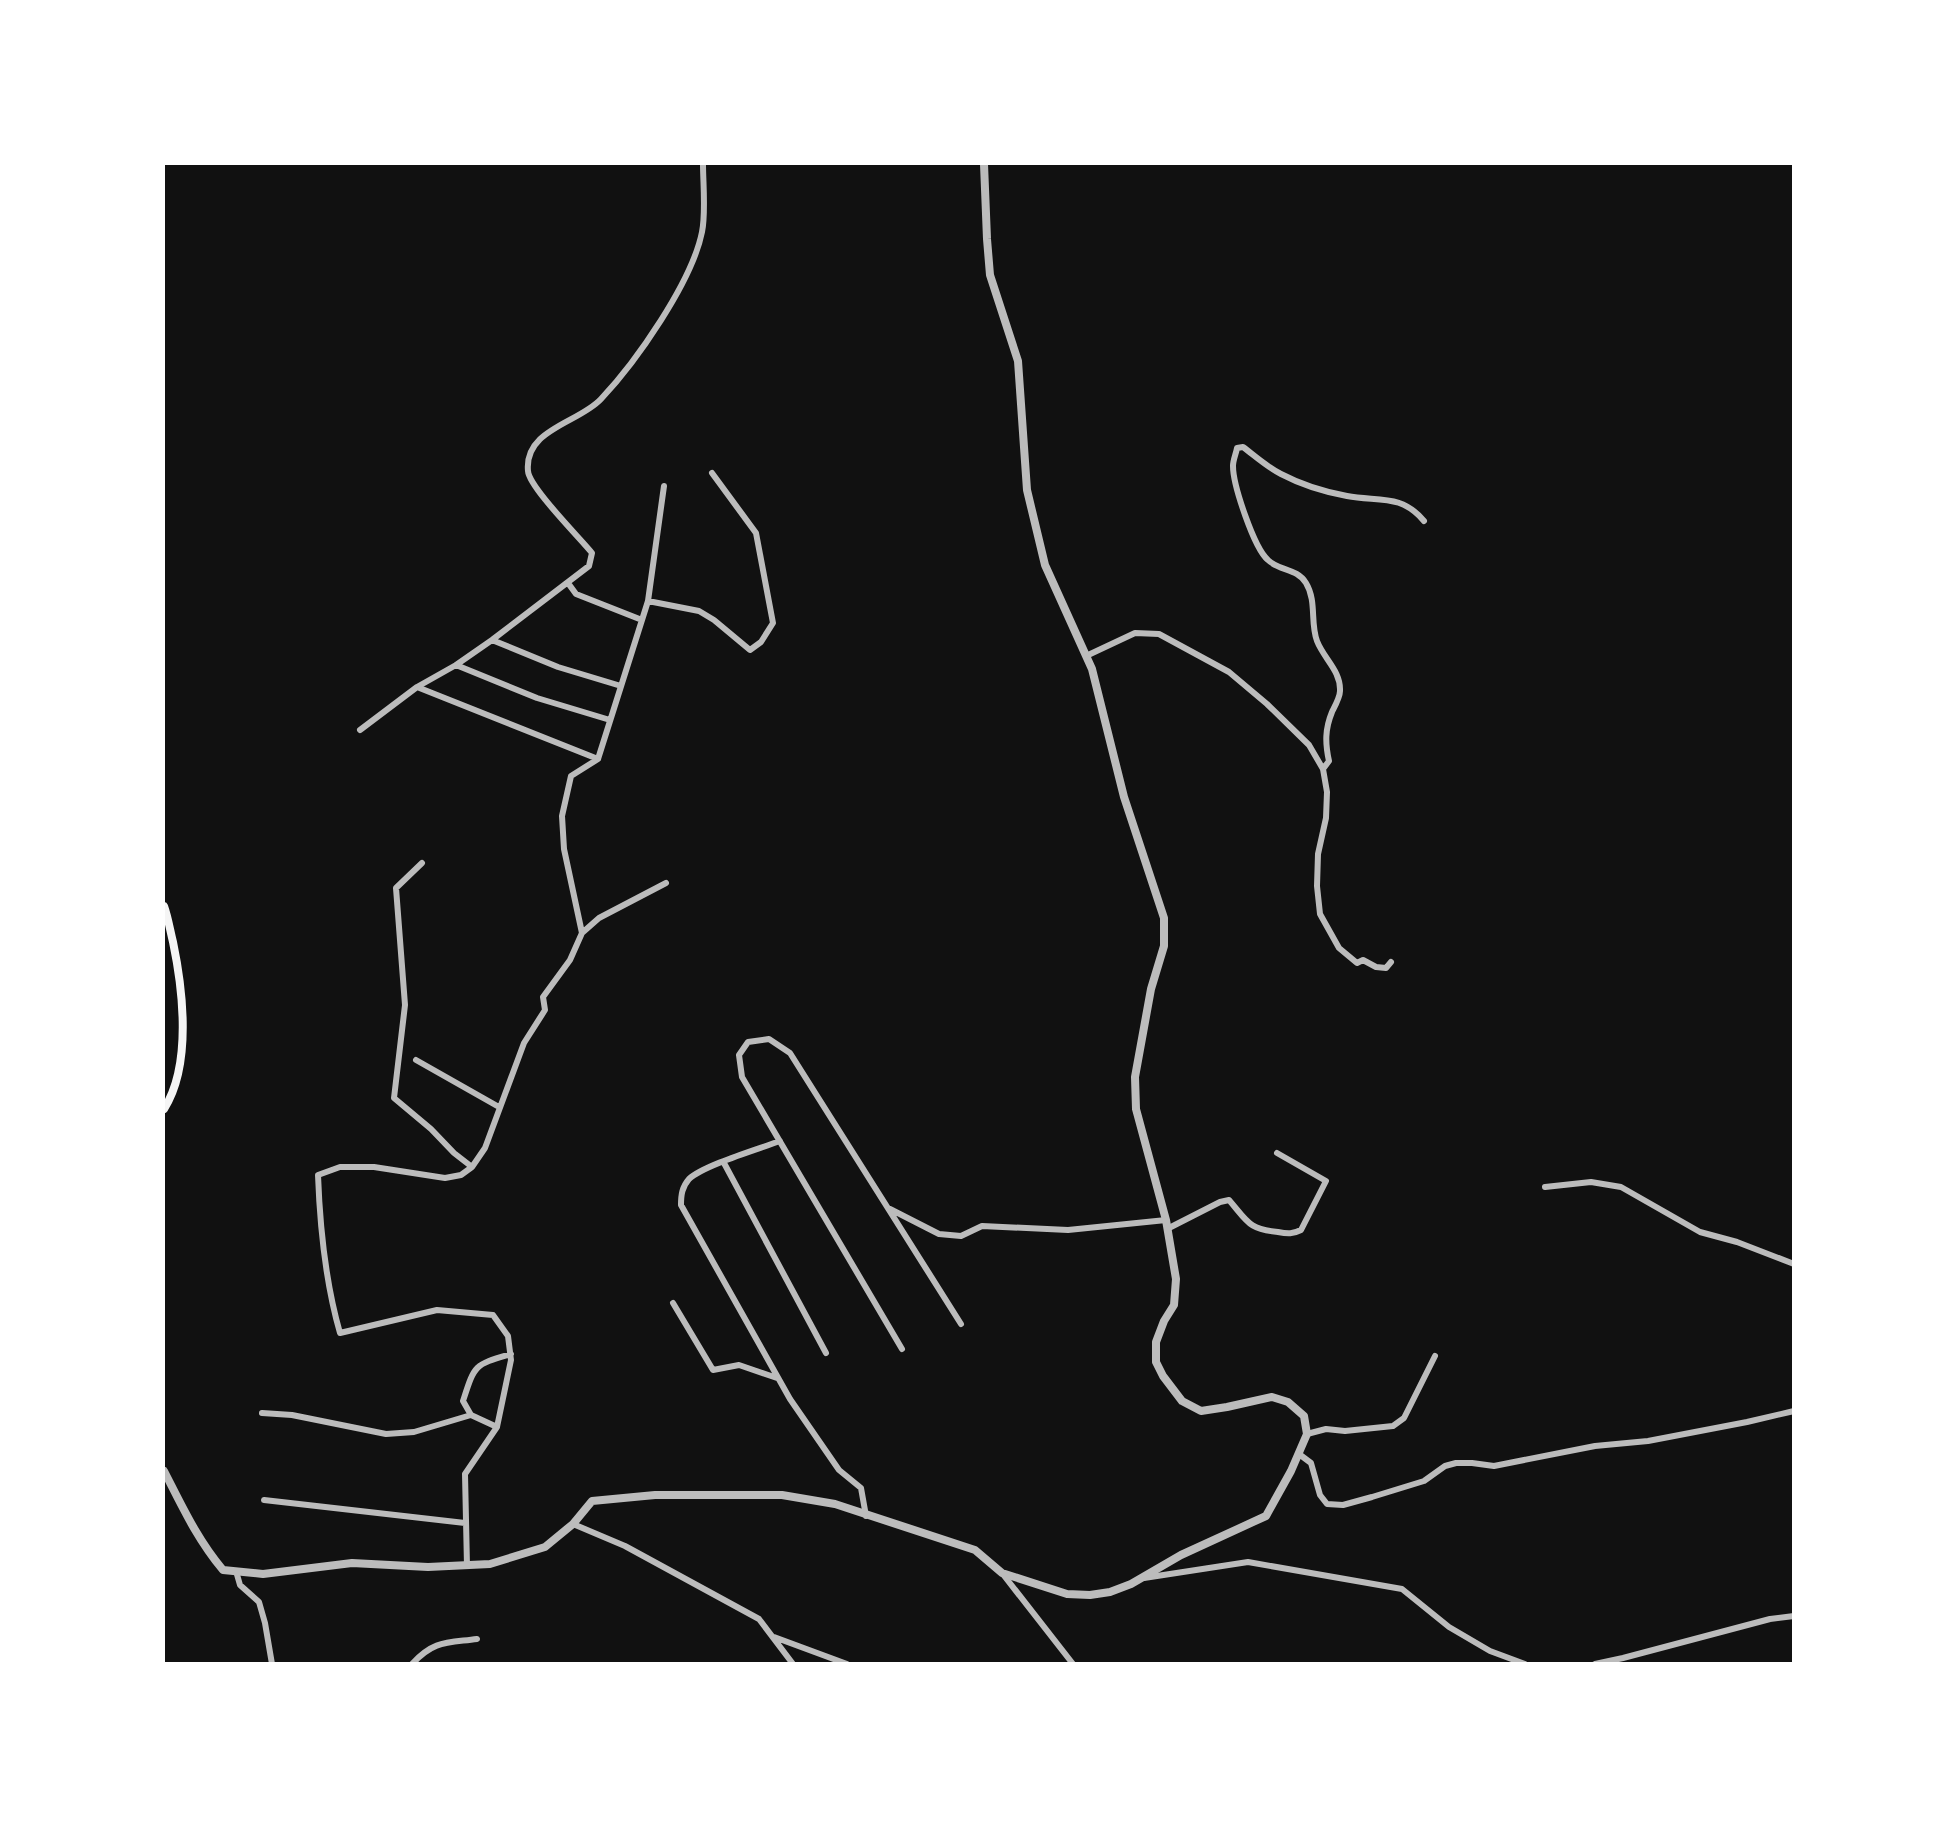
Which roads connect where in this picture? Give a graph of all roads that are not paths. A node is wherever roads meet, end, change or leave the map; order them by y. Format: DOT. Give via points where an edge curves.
graph roads {
  1 [pos="704,164"];
  2 [pos="984,164"];
  3 [pos="712,473"];
  4 [pos="664,486"];
  5 [pos="1424,521"];
  6 [pos="568,583"];
  7 [pos="648,601"];
  8 [pos="642,620"];
  9 [pos="492,640"];
  10 [pos="1086,656"];
  11 [pos="456,665"];
  12 [pos="621,686"];
  13 [pos="417,687"];
  14 [pos="610,720"];
  15 [pos="360,730"];
  16 [pos="598,759"];
  17 [pos="1323,769"];
  18 [pos="422,863"];
  19 [pos="666,883"];
  20 [pos="164,906"];
  21 [pos="582,933"];
  22 [pos="1390,962"];
  23 [pos="416,1060"];
  24 [pos="499,1107"];
  25 [pos="164,1109"];
  26 [pos="780,1141"];
  27 [pos="1277,1153"];
  28 [pos="724,1163"];
  29 [pos="472,1167"];
  30 [pos="1545,1187"];
  31 [pos="890,1208"];
  32 [pos="1167,1224"];
  33 [pos="1794,1264"];
  34 [pos="673,1303"];
  35 [pos="961,1324"];
  36 [pos="902,1349"];
  37 [pos="826,1353"];
  38 [pos="511,1354"];
  39 [pos="1435,1356"];
  40 [pos="778,1378"];
  41 [pos="1794,1411"];
  42 [pos="262,1413"];
  43 [pos="471,1415"];
  44 [pos="497,1427"];
  45 [pos="1307,1434"];
  46 [pos="1296,1460"];
  47 [pos="164,1471"];
  48 [pos="264,1500"];
  49 [pos="867,1516"];
  50 [pos="465,1523"];
  51 [pos="573,1524"];
  52 [pos="467,1566"];
  53 [pos="236,1571"];
  54 [pos="1002,1574"];
  55 [pos="1140,1579"];
  56 [pos="1794,1616"];
  57 [pos="773,1637"];
  58 [pos="477,1640"];
  59 [pos="272,1664"];
  60 [pos="412,1664"];
  61 [pos="793,1664"];
  62 [pos="847,1664"];
  63 [pos="1073,1664"];
  64 [pos="1525,1664"];
  65 [pos="1595,1664"];
  1 -- 6 [label="street" via="702,231 688,272 667,309 637,356 600,401 537,440 530,453 527,472 536,488 592,553 589,566"];
  2 -- 10 [label="street" via="990,275 1018,361 1027,490 1045,565"];
  3 -- 7 [label="street" via="756,533 773,623 761,642 750,650 699,611"];
  4 -- 7 [label="street"];
  5 -- 17 [label="street" via="1399,501 1348,496 1310,485 1281,474 1243,447 1237,448 1233,467 1256,543 1266,559 1278,568 1295,572 1306,583 1317,641 1338,675 1340,692 1325,740 1329,761"];
  6 -- 8 [label="street" via="576,594"];
  6 -- 9 [label="street"];
  7 -- 8 [label="street"];
  8 -- 12 [label="street"];
  9 -- 11 [label="street"];
  9 -- 12 [label="street" via="558,667"];
  10 -- 17 [label="street" via="1134,633 1159,634 1237,678 1309,745"];
  10 -- 32 [label="street" via="1124,797 1164,918 1164,945 1148,1001 1135,1077 1136,1109"];
  11 -- 13 [label="street"];
  11 -- 14 [label="street" via="537,698"];
  12 -- 14 [label="street"];
  13 -- 15 [label="street"];
  13 -- 16 [label="street"];
  14 -- 16 [label="street"];
  16 -- 21 [label="street" via="572,776 562,816 564,849"];
  17 -- 22 [label="street" via="1327,792 1318,854 1320,914 1339,948 1357,963 1363,960 1386,968"];
  18 -- 29 [label="street" via="396,888 405,1005 394,1098"];
  19 -- 21 [label="street" via="599,918"];
  20 -- 25 [label="main road" via="182,996 178,1073"];
  21 -- 24 [label="street" via="570,960 543,997 545,1010 524,1043"];
  23 -- 24 [label="street"];
  24 -- 29 [label="street" via="485,1148"];
  26 -- 28 [label="street"];
  26 -- 31 [label="street" via="742,1077 739,1055 748,1042 769,1039 790,1053"];
  26 -- 36 [label="street"];
  27 -- 32 [label="street" via="1326,1180 1301,1230 1292,1234 1260,1230 1250,1225 1229,1200"];
  28 -- 37 [label="street"];
  28 -- 40 [label="street" via="689,1180 682,1190 681,1205"];
  29 -- 38 [label="street" via="461,1175 445,1178 374,1167 340,1167 318,1175 330,1299 340,1333 437,1310 493,1315 508,1336"];
  30 -- 33 [label="street" via="1591,1182 1621,1187 1700,1232"];
  31 -- 32 [label="street" via="939,1234 961,1236 982,1226 1068,1230"];
  31 -- 35 [label="street"];
  32 -- 45 [label="street" via="1176,1279 1174,1305 1156,1342 1156,1362 1163,1376 1182,1401 1201,1411 1272,1397 1288,1402 1304,1416"];
  34 -- 40 [label="street" via="713,1370 739,1365"];
  38 -- 43 [label="street" via="482,1363 473,1371 464,1401"];
  38 -- 44 [label="street"];
  39 -- 45 [label="street" via="1404,1418 1393,1426 1326,1429"];
  40 -- 49 [label="street" via="839,1470 861,1488"];
  41 -- 46 [label="street" via="1648,1441 1596,1446 1494,1466 1456,1463 1424,1481 1343,1505 1327,1504 1320,1495 1311,1463 1299,1454"];
  42 -- 43 [label="street" via="292,1415 386,1434 414,1432"];
  43 -- 44 [label="street"];
  44 -- 50 [label="street" via="465,1474"];
  45 -- 46 [label="street"];
  46 -- 55 [label="street" via="1266,1516 1181,1555"];
  47 -- 53 [label="street" via="208,1552 223,1570"];
  48 -- 50 [label="street"];
  49 -- 51 [label="street" via="835,1504 782,1495 655,1495 592,1501"];
  49 -- 54 [label="street" via="975,1550"];
  50 -- 52 [label="street"];
  51 -- 52 [label="street" via="545,1547 490,1564"];
  51 -- 57 [label="street" via="625,1546 733,1604 759,1619"];
  52 -- 53 [label="street" via="352,1563 263,1574"];
  53 -- 59 [label="street" via="240,1585 259,1602"];
  54 -- 55 [label="street" via="1067,1594 1090,1595 1110,1592"];
  54 -- 63 [label="street"];
  55 -- 64 [label="street" via="1248,1562 1402,1590 1449,1627 1490,1651"];
  56 -- 65 [label="street"];
  57 -- 61 [label="street"];
  57 -- 62 [label="street"];
  58 -- 60 [label="street" via="432,1645"];
}
